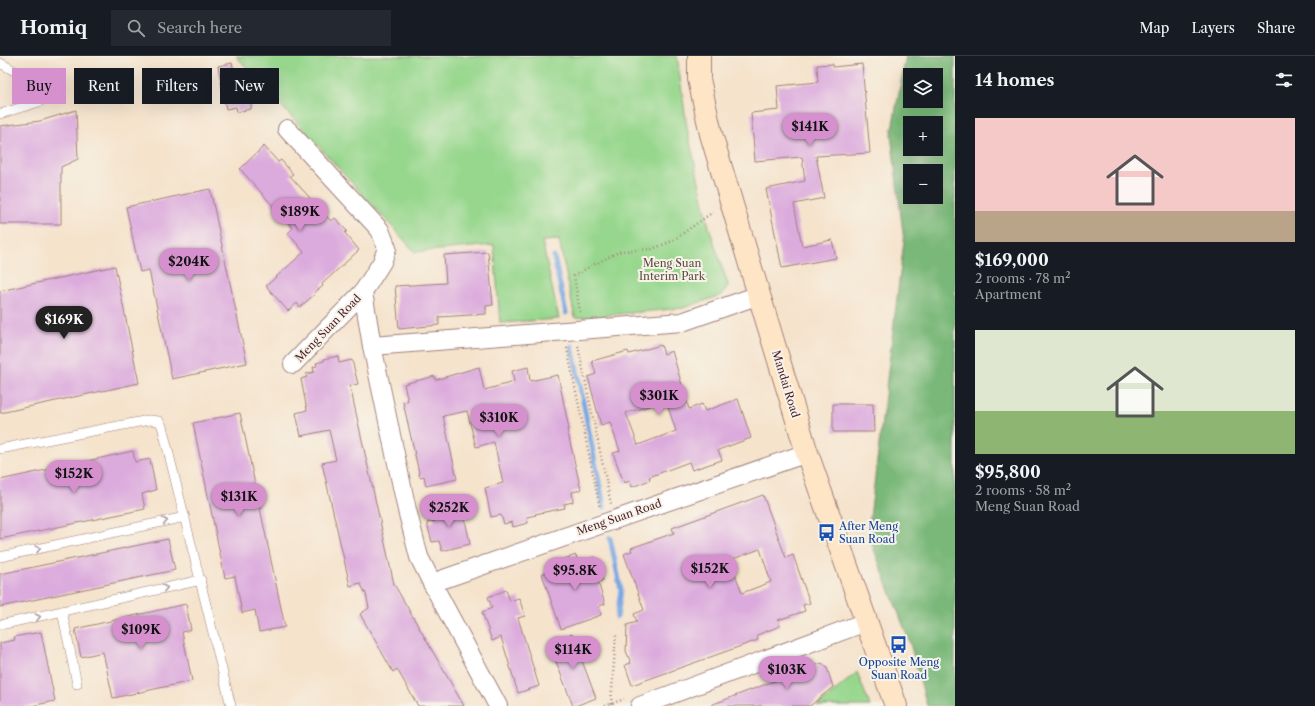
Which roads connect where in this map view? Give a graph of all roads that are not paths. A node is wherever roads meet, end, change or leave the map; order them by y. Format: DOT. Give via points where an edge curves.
graph roads {
  1 [pos="699,56"];
  2 [pos="0,63"];
  3 [pos="0,114"];
  4 [pos="287,129"];
  5 [pos="363,292"];
  6 [pos="759,295"];
  7 [pos="372,346"];
  8 [pos="293,364"];
  9 [pos="0,449"];
  10 [pos="807,453"];
  11 [pos="185,517"];
  12 [pos="0,557"];
  13 [pos="201,580"];
  14 [pos="432,583"];
  15 [pos="62,611"];
  16 [pos="866,622"];
  17 [pos="0,625"];
  18 [pos="77,684"];
  19 [pos="231,706"];
  20 [pos="498,706"];
  21 [pos="640,706"];
  22 [pos="896,706"];
  1 -- 6 [label="main road, Mandai Road" via="699,79 711,134"];
  2 -- 3 [label="lane" via="55,93 39,102"];
  4 -- 5 [label="street, Meng Suan Road" via="380,230 386,248 382,262"];
  5 -- 7 [label="street, Meng Suan Road"];
  5 -- 8 [label="street, Meng Suan Road"];
  6 -- 7 [label="street" via="682,322"];
  6 -- 10 [label="main road, Mandai Road"];
  7 -- 14 [label="street, Meng Suan Road" via="407,510 420,557"];
  9 -- 11 [label="lane" via="149,420 159,421"];
  10 -- 14 [label="street, Meng Suan Road"];
  10 -- 16 [label="main road, Mandai Road"];
  12 -- 11 [label="lane, one-way"];
  11 -- 13 [label="lane"];
  15 -- 13 [label="lane, one-way"];
  13 -- 19 [label="lane"];
  14 -- 20 [label="street, Meng Suan Road"];
  17 -- 15 [label="lane, one-way"];
  15 -- 18 [label="lane"];
  16 -- 21 [label="street"];
  16 -- 22 [label="main road, Mandai Road"];
}
